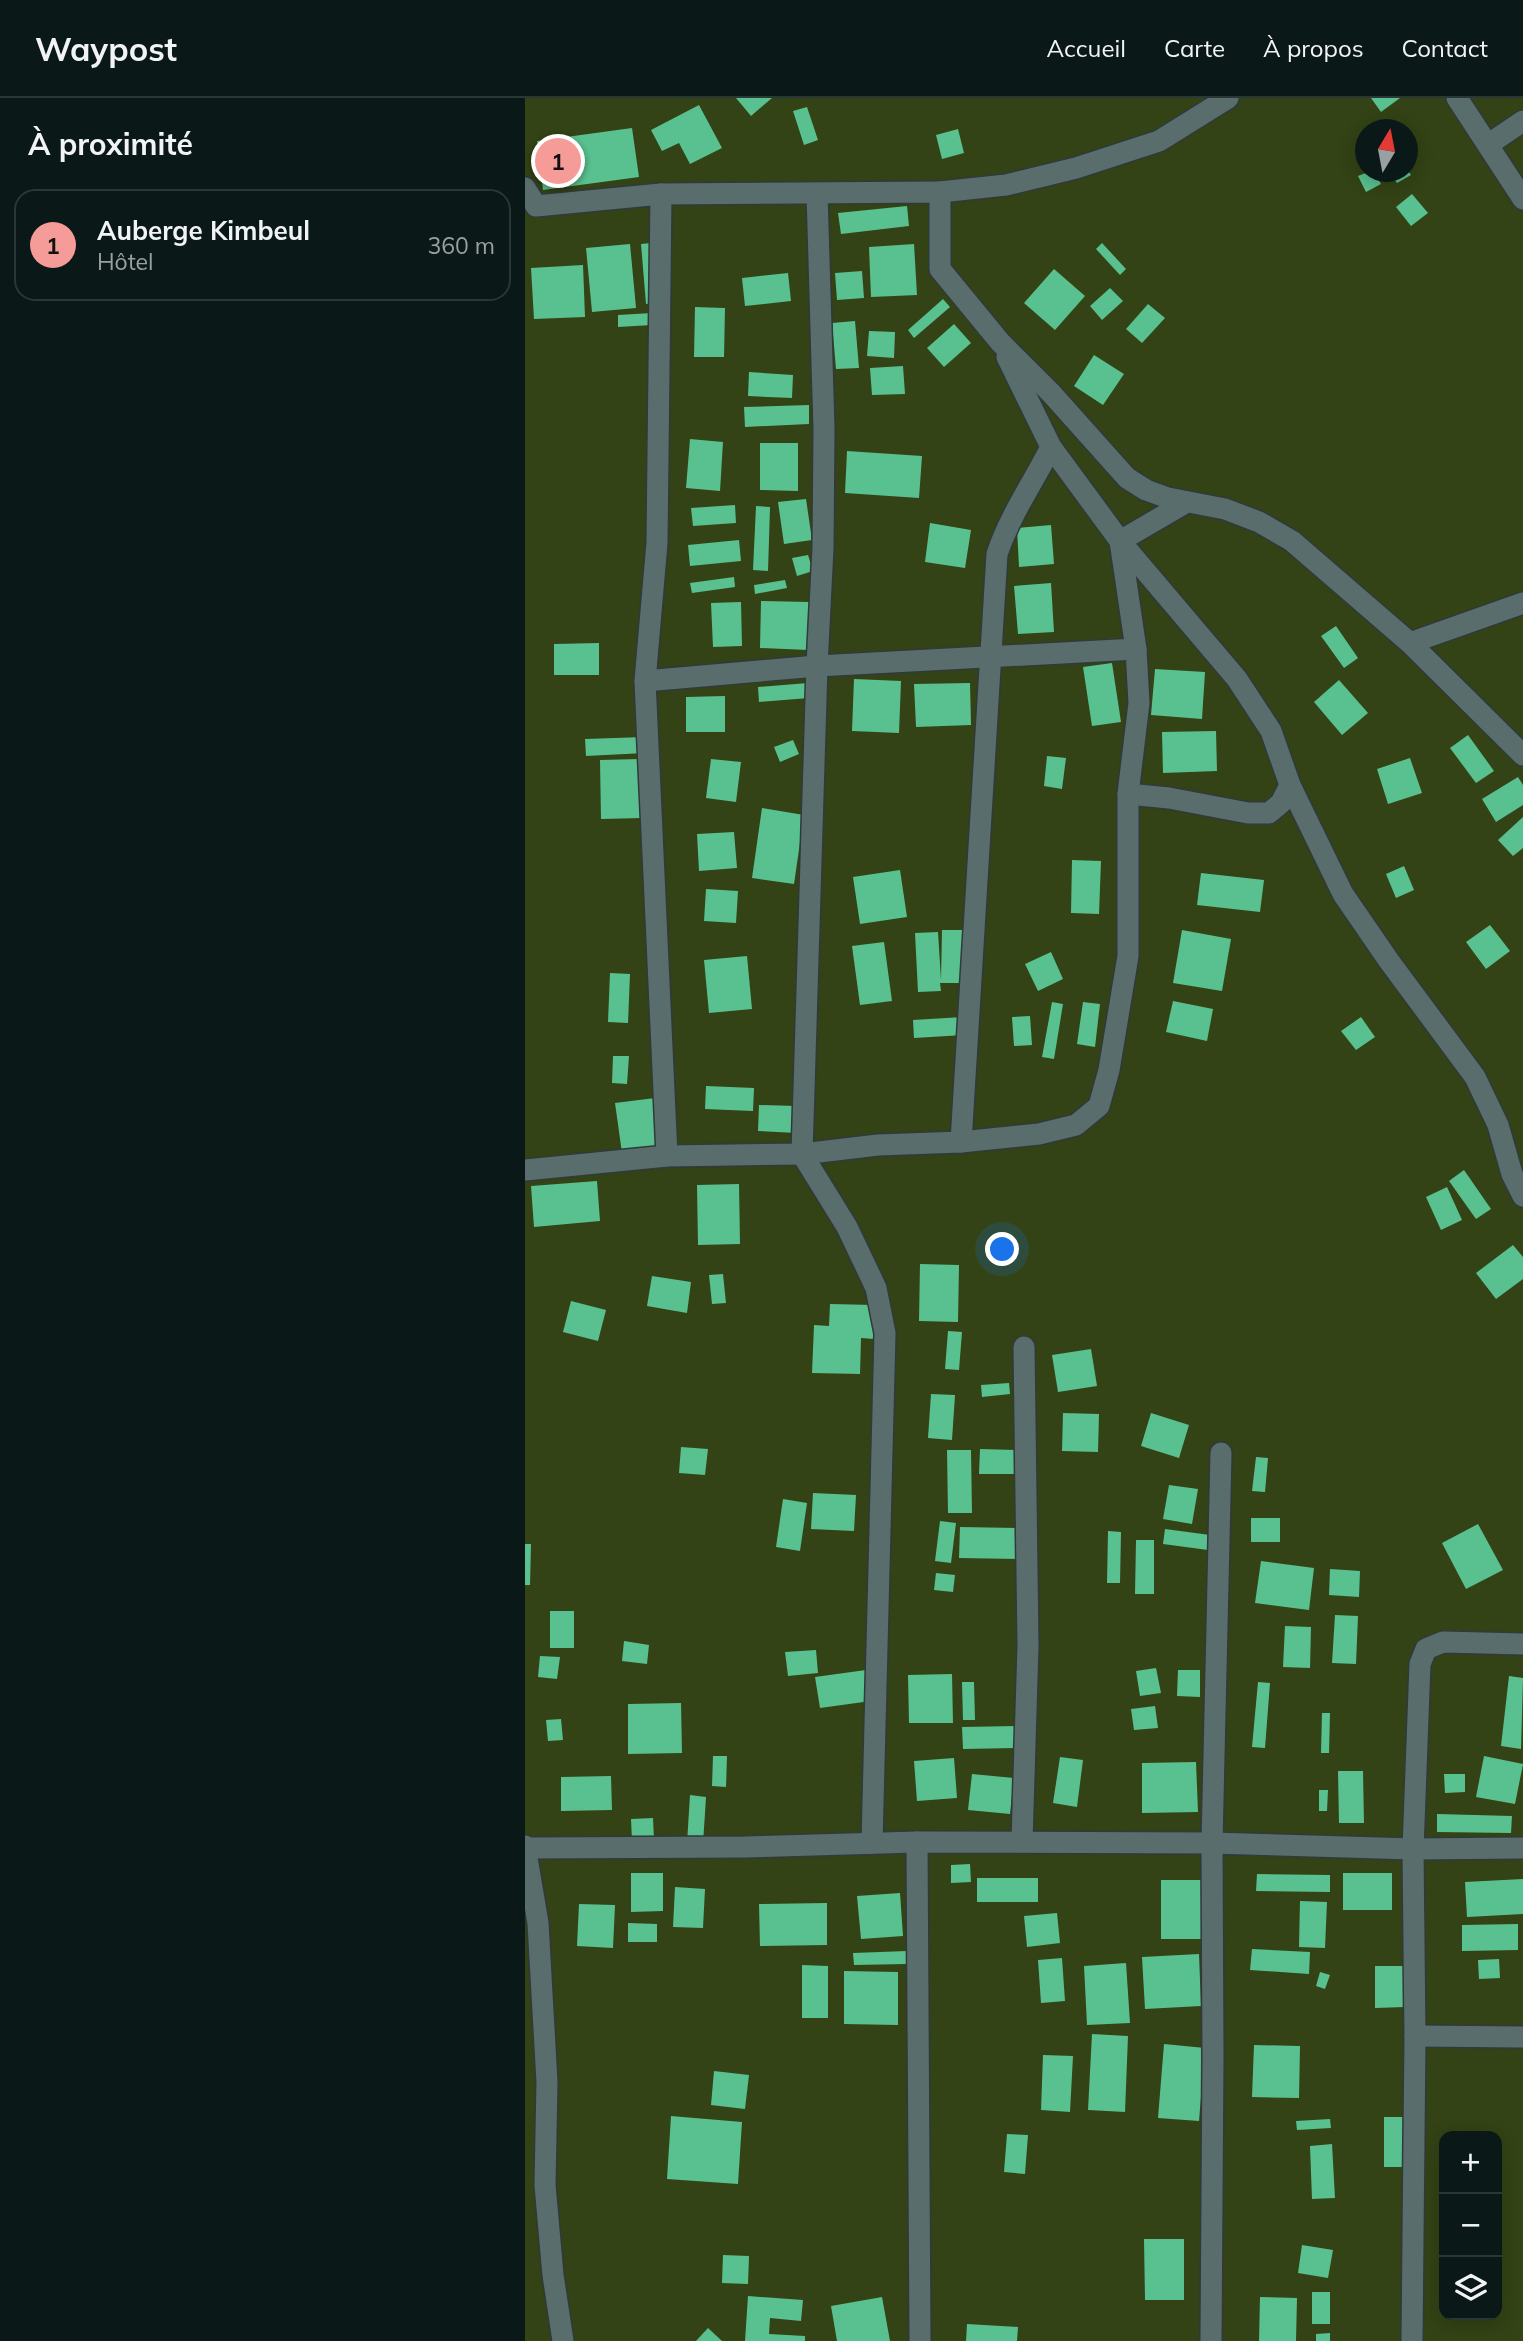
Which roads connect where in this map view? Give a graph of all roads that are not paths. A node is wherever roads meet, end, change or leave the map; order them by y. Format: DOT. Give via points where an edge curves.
graph roads {
  1 [pos="1228,98"];
  2 [pos="1457,98"];
  3 [pos="1523,121"];
  4 [pos="1489,144"];
  5 [pos="940,192"];
  6 [pos="817,193"];
  7 [pos="661,194"];
  8 [pos="1523,198"];
  9 [pos="529,201"];
  10 [pos="1000,342"];
  11 [pos="1051,447"];
  12 [pos="1187,502"];
  13 [pos="1121,541"];
  14 [pos="1523,603"];
  15 [pos="1410,643"];
  16 [pos="1136,649"];
  17 [pos="990,658"];
  18 [pos="817,666"];
  19 [pos="645,681"];
  20 [pos="1523,755"];
  21 [pos="1290,785"];
  22 [pos="1128,794"];
  23 [pos="961,1142"];
  24 [pos="802,1154"];
  25 [pos="667,1156"];
  26 [pos="525,1170"];
  27 [pos="1523,1196"];
  28 [pos="1024,1347"];
  29 [pos="1221,1453"];
  30 [pos="1523,1644"];
  31 [pos="917,1842"];
  32 [pos="1022,1842"];
  33 [pos="872,1843"];
  34 [pos="1212,1843"];
  35 [pos="525,1847"];
  36 [pos="1523,1848"];
  37 [pos="1413,1849"];
  38 [pos="1415,2036"];
  39 [pos="1523,2037"];
  40 [pos="563,2341"];
  41 [pos="920,2341"];
  42 [pos="1211,2341"];
  43 [pos="1412,2341"];
  1 -- 5 [label="street" via="1159,141 1006,185"];
  2 -- 4 [label="street"];
  3 -- 4 [label="street"];
  4 -- 8 [label="street"];
  5 -- 6 [label="street"];
  5 -- 10 [label="street" via="940,269"];
  6 -- 7 [label="street"];
  6 -- 18 [label="street" via="824,442"];
  7 -- 9 [label="street"];
  7 -- 19 [label="street" via="656,543"];
  10 -- 11 [label="street"];
  10 -- 12 [label="street" via="1127,478 1146,490"];
  11 -- 13 [label="street"];
  11 -- 17 [label="street" via="1006,527 997,554"];
  12 -- 13 [label="street"];
  12 -- 15 [label="street" via="1225,509 1292,541"];
  13 -- 16 [label="street"];
  13 -- 21 [label="street" via="1237,679 1271,731"];
  14 -- 15 [label="street"];
  15 -- 20 [label="street"];
  16 -- 17 [label="street"];
  16 -- 22 [label="street" via="1139,703"];
  17 -- 18 [label="street"];
  17 -- 23 [label="street"];
  18 -- 19 [label="street"];
  18 -- 24 [label="street"];
  19 -- 25 [label="street"];
  21 -- 22 [label="street" via="1281,803 1269,813"];
  21 -- 27 [label="street" via="1343,894 1475,1077"];
  22 -- 23 [label="street" via="1128,956 1100,1106 1076,1125"];
  23 -- 24 [label="street"];
  24 -- 25 [label="street"];
  24 -- 33 [label="street" via="847,1227 876,1288 885,1333"];
  25 -- 26 [label="street"];
  28 -- 32 [label="street" via="1028,1647"];
  29 -- 34 [label="street"];
  30 -- 37 [label="street" via="1443,1642 1426,1649 1420,1664"];
  31 -- 32 [label="street"];
  31 -- 33 [label="street"];
  31 -- 41 [label="street"];
  32 -- 34 [label="street"];
  33 -- 35 [label="street"];
  34 -- 37 [label="street"];
  34 -- 42 [label="street"];
  35 -- 40 [label="street" via="538,1923 547,2082 545,2185"];
  36 -- 37 [label="street"];
  37 -- 38 [label="street"];
  38 -- 39 [label="street"];
  38 -- 43 [label="street"];
}
